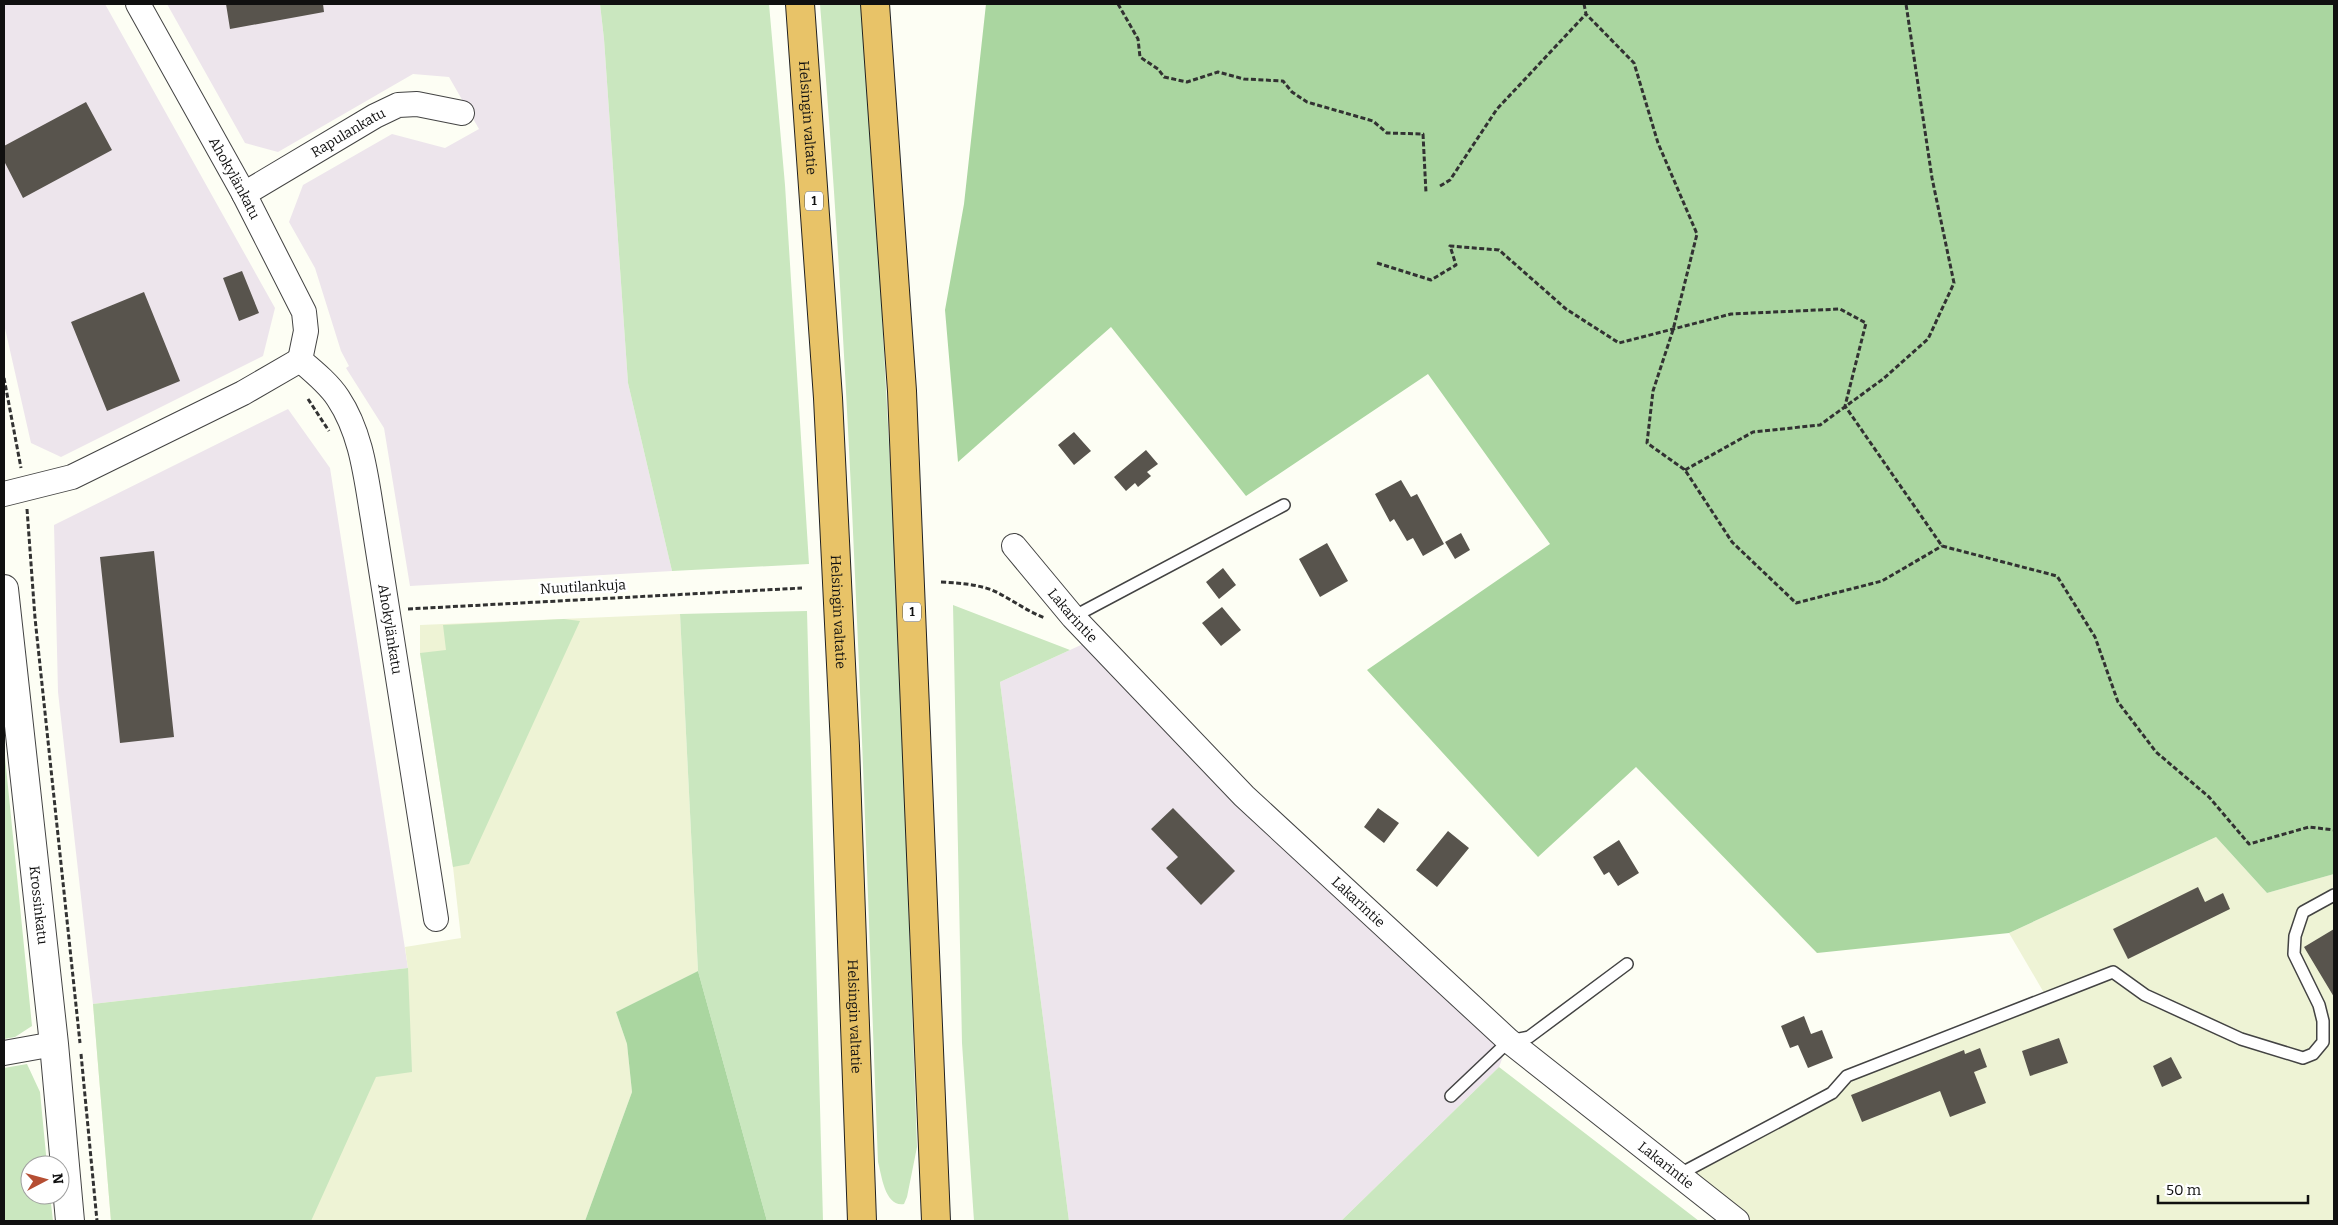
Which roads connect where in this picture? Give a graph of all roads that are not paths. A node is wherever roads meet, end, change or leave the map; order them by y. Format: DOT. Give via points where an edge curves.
graph roads {
  1 [pos="138,4"];
  2 [pos="800,4"];
  3 [pos="875,4"];
  4 [pos="462,113"];
  5 [pos="244,194"];
  6 [pos="300,360"];
  7 [pos="21,497"];
  8 [pos="1284,504"];
  9 [pos="1014,546"];
  10 [pos="4,588"];
  11 [pos="1073,617"];
  12 [pos="2334,895"];
  13 [pos="436,919"];
  14 [pos="1627,964"];
  15 [pos="1509,1041"];
  16 [pos="67,1044"];
  17 [pos="4,1053"];
  18 [pos="1450,1096"];
  19 [pos="1678,1174"];
  20 [pos="70,1221"];
  21 [pos="862,1221"];
  22 [pos="936,1221"];
  23 [pos="1737,1221"];
  1 -- 5 [label="street, Ahokylänkatu"];
  2 -- 21 [label="highway, Helsingin valtatie / 1" via="828,398 845,746"];
  3 -- 22 [label="highway, 1" via="902,391"];
  4 -- 5 [label="street, Rapulankatu" via="417,104 398,105"];
  5 -- 6 [label="street, Ahokylänkatu" via="304,312 306,331"];
  6 -- 7 [label="street" via="243,393 118,456"];
  6 -- 13 [label="street, Ahokylänkatu" via="337,397 354,428 362,457"];
  8 -- 11 [label="lane"];
  9 -- 11 [label="street, Lakarintie"];
  10 -- 16 [label="street, Krossinkatu"];
  11 -- 15 [label="street, Lakarintie" via="1244,796"];
  12 -- 19 [label="lane" via="2303,912 2295,936 2294,954 2319,1005 2323,1021 2323,1042 2313,1054 2303,1058 2241,1039 2146,995 2113,972 1848,1076 1832,1093"];
  14 -- 15 [label="lane" via="1529,1037"];
  15 -- 18 [label="lane"];
  15 -- 19 [label="street, Lakarintie"];
  16 -- 17 [label="street"];
  16 -- 20 [label="street, Krossinkatu"];
  19 -- 23 [label="street, Lakarintie"];
}
